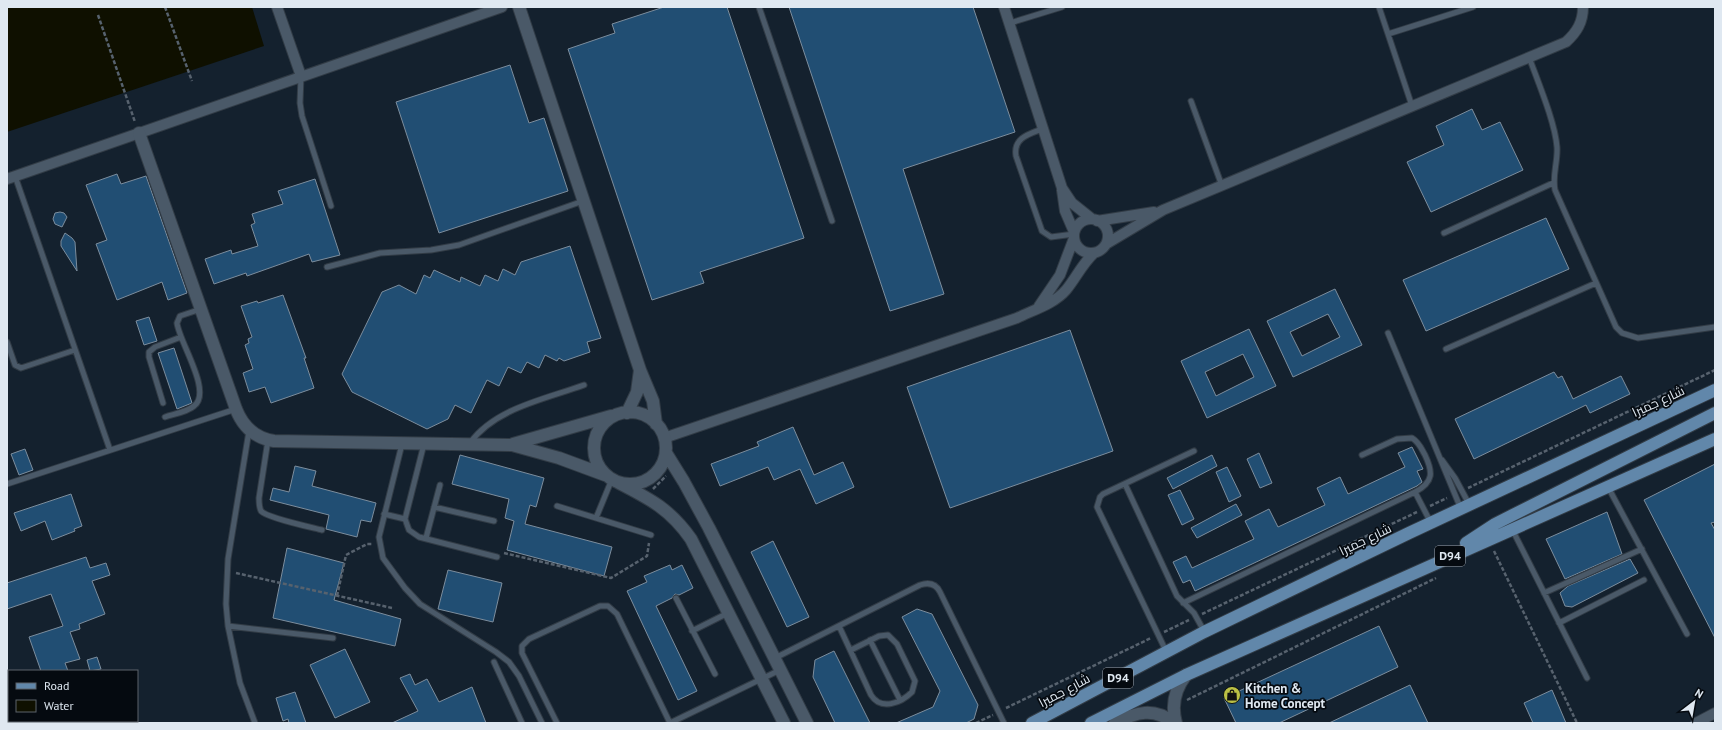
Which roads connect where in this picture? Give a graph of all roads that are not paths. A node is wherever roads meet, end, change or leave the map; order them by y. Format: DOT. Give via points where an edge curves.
graph roads {
  1 [pos="277,7"];
  2 [pos="502,7"];
  3 [pos="519,7"];
  4 [pos="759,7"];
  5 [pos="1004,7"];
  6 [pos="1062,7"];
  7 [pos="1379,7"];
  8 [pos="1473,7"];
  9 [pos="1582,7"];
  10 [pos="1010,23"];
  11 [pos="1388,34"];
  12 [pos="1530,57"];
  13 [pos="301,76"];
  14 [pos="1191,101"];
  15 [pos="1412,106"];
  16 [pos="1042,129"];
  17 [pos="139,133"];
  18 [pos="11,178"];
  19 [pos="1553,183"];
  20 [pos="1222,186"];
  21 [pos="1062,188"];
  22 [pos="584,200"];
  23 [pos="331,206"];
  24 [pos="1164,210"];
  25 [pos="1094,220"];
  26 [pos="832,221"];
  27 [pos="1444,233"];
  28 [pos="1074,235"];
  29 [pos="1106,244"];
  30 [pos="1094,253"];
  31 [pos="328,267"];
  32 [pos="1596,283"];
  33 [pos="1038,308"];
  34 [pos="201,309"];
  35 [pos="1715,327"];
  36 [pos="1388,333"];
  37 [pos="181,337"];
  38 [pos="7,342"];
  39 [pos="1446,349"];
  40 [pos="76,350"];
  41 [pos="640,370"];
  42 [pos="584,386"];
  43 [pos="1715,390"];
  44 [pos="163,403"];
  45 [pos="236,409"];
  46 [pos="1715,413"];
  47 [pos="622,414"];
  48 [pos="166,417"];
  49 [pos="656,424"];
  50 [pos="250,430"];
  51 [pos="664,438"];
  52 [pos="1715,439"];
  53 [pos="268,440"];
  54 [pos="402,443"];
  55 [pos="424,443"];
  56 [pos="470,444"];
  57 [pos="512,445"];
  58 [pos="110,450"];
  59 [pos="1194,451"];
  60 [pos="666,453"];
  61 [pos="1362,455"];
  62 [pos="1442,459"];
  63 [pos="612,479"];
  64 [pos="7,484"];
  65 [pos="1125,484"];
  66 [pos="440,485"];
  67 [pos="1608,486"];
  68 [pos="1415,492"];
  69 [pos="434,506"];
  70 [pos="557,506"];
  71 [pos="1465,507"];
  72 [pos="384,514"];
  73 [pos="596,518"];
  74 [pos="405,519"];
  75 [pos="494,521"];
  76 [pos="1431,523"];
  77 [pos="1512,528"];
  78 [pos="322,530"];
  79 [pos="651,535"];
  80 [pos="426,538"];
  81 [pos="1642,549"];
  82 [pos="1452,555"];
  83 [pos="497,557"];
  84 [pos="1644,580"];
  85 [pos="1544,593"];
  86 [pos="676,598"];
  87 [pos="1183,603"];
  88 [pos="728,613"];
  89 [pos="1559,622"];
  90 [pos="228,626"];
  91 [pos="839,626"];
  92 [pos="692,631"];
  93 [pos="1204,632"];
  94 [pos="1687,634"];
  95 [pos="333,638"];
  96 [pos="870,640"];
  97 [pos="851,650"];
  98 [pos="1167,652"];
  99 [pos="774,659"];
  100 [pos="494,662"];
  101 [pos="780,670"];
  102 [pos="715,674"];
  103 [pos="1186,674"];
  104 [pos="1586,678"];
  105 [pos="762,679"];
  106 [pos="900,700"];
  107 [pos="1715,713"];
  108 [pos="255,723"];
  109 [pos="522,723"];
  110 [pos="542,723"];
  111 [pos="557,723"];
  112 [pos="784,723"];
  113 [pos="807,723"];
  114 [pos="1004,723"];
  115 [pos="1032,723"];
  116 [pos="1091,723"];
  117 [pos="1115,723"];
  118 [pos="1175,723"];
  119 [pos="1696,723"];
  1 -- 13 [label="street"];
  2 -- 13 [label="street"];
  3 -- 22 [label="street"];
  4 -- 26 [label="lane"];
  5 -- 10 [label="street"];
  6 -- 10 [label="lane"];
  7 -- 11 [label="lane"];
  8 -- 11 [label="lane"];
  9 -- 12 [label="street" via="1582,18 1573,36 1566,42"];
  10 -- 16 [label="street"];
  11 -- 15 [label="lane"];
  12 -- 15 [label="street"];
  12 -- 19 [label="lane" via="1556,139 1557,154"];
  13 -- 17 [label="street"];
  13 -- 23 [label="lane" via="302,116"];
  14 -- 20 [label="lane"];
  15 -- 20 [label="street"];
  16 -- 21 [label="street"];
  16 -- 28 [label="lane" via="1020,140 1016,147 1016,156 1042,231 1051,237"];
  17 -- 18 [label="street"];
  17 -- 34 [label="street"];
  18 -- 40 [label="lane"];
  19 -- 27 [label="lane"];
  19 -- 32 [label="lane"];
  20 -- 24 [label="street"];
  21 -- 25 [label="street" via="1075,206"];
  21 -- 28 [label="street" via="1065,211"];
  22 -- 31 [label="lane" via="459,245 380,254"];
  22 -- 41 [label="street"];
  24 -- 25 [label="street"];
  24 -- 29 [label="street"];
  25 -- 28 [label="street" via="1081,223"];
  25 -- 29 [label="street" via="1102,223 1108,233"];
  28 -- 30 [label="street" via="1078,248"];
  28 -- 33 [label="street" via="1060,275"];
  29 -- 30 [label="street"];
  30 -- 33 [label="street" via="1066,290"];
  32 -- 35 [label="lane" via="1611,320 1629,336 1646,338"];
  32 -- 39 [label="lane"];
  33 -- 51 [label="street" via="1006,323"];
  34 -- 37 [label="lane" via="184,314 178,319 177,326"];
  34 -- 45 [label="street"];
  36 -- 62 [label="lane"];
  37 -- 44 [label="lane" via="149,352"];
  37 -- 48 [label="lane" via="200,385 201,394 195,406"];
  38 -- 40 [label="lane" via="15,365 21,368"];
  40 -- 58 [label="lane"];
  41 -- 47 [label="street" via="637,392"];
  41 -- 49 [label="street" via="654,401"];
  42 -- 56 [label="lane" via="500,416 483,428"];
  43 -- 71 [label="main road, شارع جميرا / D94"];
  45 -- 50 [label="street"];
  45 -- 58 [label="lane"];
  46 -- 82 [label="main road" via="1495,524"];
  47 -- 49 [label="street" via="638,413"];
  47 -- 57 [label="street"];
  47 -- 63 [label="street" via="606,422 598,431 594,442 594,454 598,465"];
  49 -- 51 [label="street"];
  50 -- 53 [label="street"];
  50 -- 90 [label="lane" via="227,571"];
  51 -- 60 [label="street"];
  52 -- 67 [label="main road, D94"];
  53 -- 54 [label="street"];
  53 -- 78 [label="lane" via="259,498 262,512"];
  54 -- 55 [label="street"];
  54 -- 72 [label="lane"];
  55 -- 56 [label="street"];
  55 -- 74 [label="lane"];
  56 -- 57 [label="street"];
  57 -- 63 [label="street" via="559,458"];
  58 -- 64 [label="lane"];
  59 -- 65 [label="lane"];
  60 -- 63 [label="street" via="658,472 650,479 630,484"];
  60 -- 99 [label="street" via="709,528"];
  61 -- 68 [label="lane" via="1402,437 1416,441 1431,470 1428,483"];
  62 -- 71 [label="lane" via="1456,478"];
  62 -- 71 [label="lane" via="1454,495"];
  63 -- 73 [label="lane"];
  63 -- 88 [label="street" via="670,513 684,530"];
  65 -- 87 [label="lane" via="1177,596"];
  65 -- 98 [label="lane" via="1103,494 1097,508"];
  66 -- 69 [label="lane"];
  67 -- 77 [label="main road, D94"];
  67 -- 81 [label="lane"];
  68 -- 76 [label="lane"];
  68 -- 87 [label="lane"];
  69 -- 75 [label="lane"];
  69 -- 80 [label="lane"];
  70 -- 73 [label="lane"];
  71 -- 76 [label="main road, شارع جميرا / D94"];
  72 -- 74 [label="lane"];
  72 -- 110 [label="lane" via="379,544 383,558 405,588 420,604 509,662 519,676"];
  73 -- 79 [label="lane"];
  74 -- 80 [label="lane" via="406,525 414,534"];
  76 -- 93 [label="main road, شارع جميرا / D94"];
  77 -- 82 [label="main road, D94"];
  77 -- 85 [label="lane"];
  80 -- 83 [label="lane"];
  81 -- 85 [label="lane"];
  81 -- 94 [label="lane"];
  82 -- 103 [label="main road, D94"];
  84 -- 89 [label="lane"];
  85 -- 89 [label="lane"];
  86 -- 92 [label="lane"];
  87 -- 93 [label="lane" via="1196,617"];
  88 -- 92 [label="lane"];
  88 -- 105 [label="street"];
  89 -- 104 [label="lane"];
  90 -- 95 [label="lane"];
  90 -- 108 [label="lane" via="240,683"];
  91 -- 97 [label="lane"];
  91 -- 99 [label="lane"];
  91 -- 114 [label="lane" via="920,585 934,585 940,592"];
  92 -- 102 [label="lane"];
  93 -- 98 [label="main road, شارع جميرا / D94"];
  96 -- 97 [label="lane"];
  96 -- 106 [label="lane"];
  96 -- 106 [label="lane" via="883,635 892,638 897,644 915,685 912,692"];
  97 -- 106 [label="lane" via="874,699 885,705"];
  98 -- 115 [label="main road, شارع جميرا / D94"];
  99 -- 101 [label="street"];
  100 -- 109 [label="lane"];
  101 -- 105 [label="lane"];
  101 -- 113 [label="street"];
  103 -- 116 [label="main road, D94"];
  103 -- 118 [label="street" via="1177,688 1173,705"];
  105 -- 111 [label="lane" via="670,723 617,614 608,606 600,606 529,639 522,646 522,653"];
  105 -- 112 [label="street"];
  107 -- 119 [label="street"];
  117 -- 118 [label="street" via="1132,714 1144,712 1162,715"];
}
